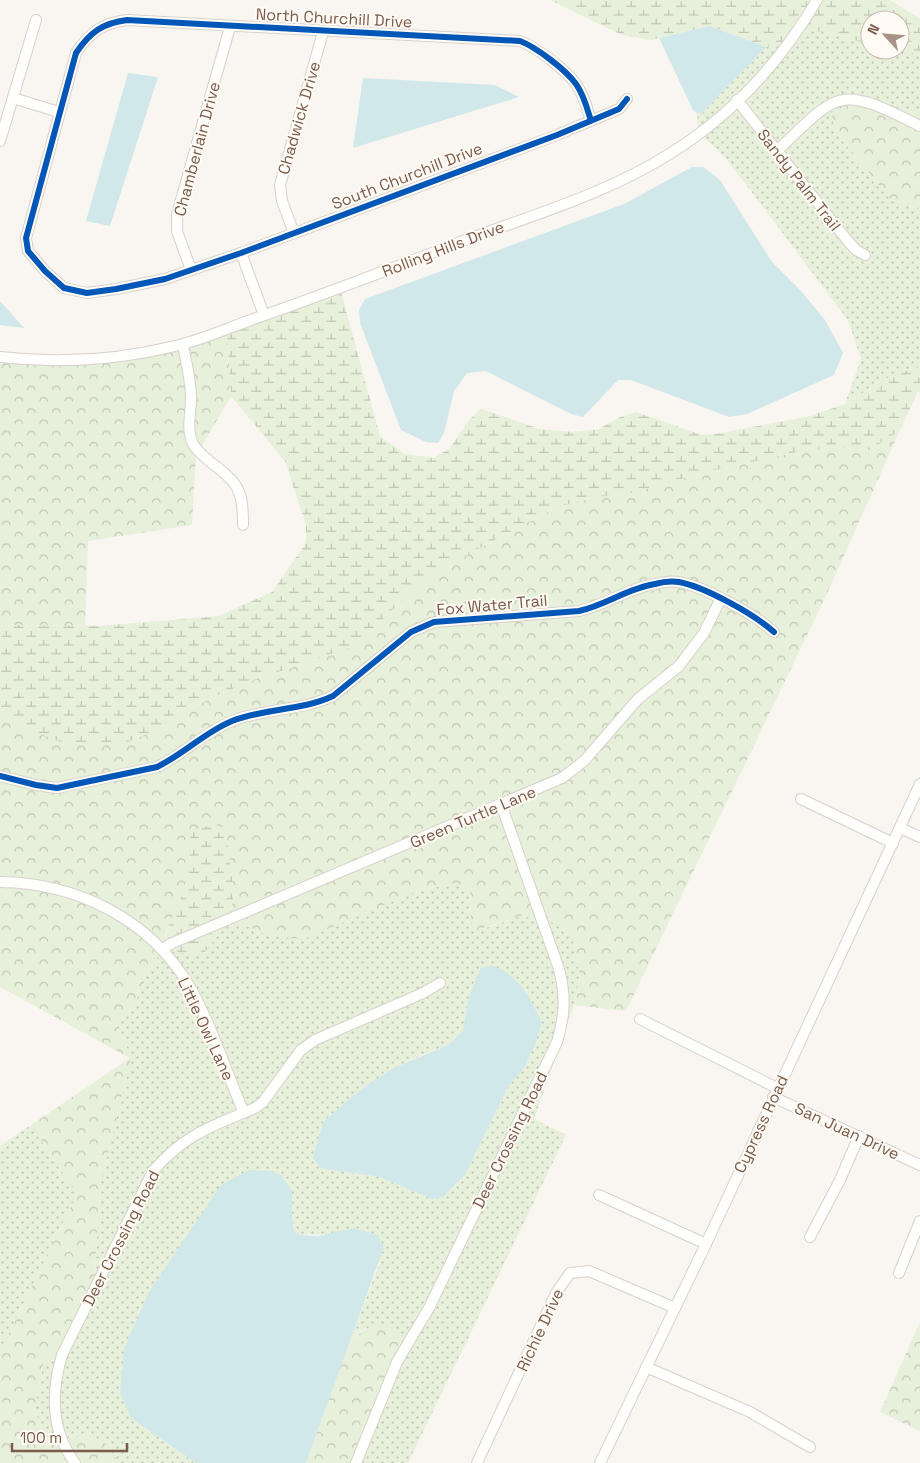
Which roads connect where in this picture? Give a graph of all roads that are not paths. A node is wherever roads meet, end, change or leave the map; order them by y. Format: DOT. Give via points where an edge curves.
graph roads {
  1 [pos="817,0"];
  2 [pos="36,20"];
  3 [pos="230,27"];
  4 [pos="323,32"];
  5 [pos="13,98"];
  6 [pos="627,99"];
  7 [pos="738,100"];
  8 [pos="59,112"];
  9 [pos="591,121"];
  10 [pos="920,126"];
  11 [pos="0,141"];
  12 [pos="777,151"];
  13 [pos="294,233"];
  14 [pos="242,253"];
  15 [pos="865,255"];
  16 [pos="192,270"];
  17 [pos="264,315"];
  18 [pos="183,345"];
  19 [pos="0,357"];
  20 [pos="243,525"];
  21 [pos="720,600"];
  22 [pos="774,632"];
  23 [pos="0,776"];
  24 [pos="920,784"];
  25 [pos="802,799"];
  26 [pos="501,804"];
  27 [pos="900,828"];
  28 [pos="920,837"];
  29 [pos="892,843"];
  30 [pos="0,882"];
  31 [pos="162,950"];
  32 [pos="440,983"];
  33 [pos="640,1019"];
  34 [pos="775,1093"];
  35 [pos="244,1113"];
  36 [pos="859,1136"];
  37 [pos="920,1165"];
  38 [pos="599,1196"];
  39 [pos="920,1221"];
  40 [pos="810,1237"];
  41 [pos="706,1244"];
  42 [pos="900,1273"];
  43 [pos="675,1308"];
  44 [pos="646,1367"];
  45 [pos="810,1447"];
  46 [pos="75,1463"];
  47 [pos="356,1463"];
  48 [pos="477,1463"];
  49 [pos="600,1463"];
  1 -- 7 [label="street, Rolling Hills Drive" via="794,38"];
  2 -- 5 [label="street"];
  3 -- 4 [label="street, North Churchill Drive"];
  3 -- 8 [label="street, North Churchill Drive" via="127,20 110,22 84,41 76,53"];
  3 -- 16 [label="street, Chamberlain Drive" via="177,214 177,231"];
  4 -- 9 [label="street, North Churchill Drive" via="520,41 531,45 571,78 583,96"];
  4 -- 13 [label="street, Chadwick Drive" via="280,185 282,201"];
  5 -- 8 [label="street"];
  5 -- 11 [label="street"];
  6 -- 9 [label="street, South Churchill Drive" via="619,109"];
  7 -- 12 [label="street, Sandy Palm Trail"];
  7 -- 17 [label="street, Rolling Hills Drive" via="693,138 631,176"];
  8 -- 16 [label="street, North Churchill Drive" via="26,238 28,251 34,259 64,288 87,293 165,279"];
  9 -- 13 [label="street, South Churchill Drive"];
  10 -- 12 [label="street" via="883,107 847,98 832,101 818,111"];
  12 -- 15 [label="street, Sandy Palm Trail" via="847,240"];
  13 -- 14 [label="street, South Churchill Drive"];
  14 -- 16 [label="street, South Churchill Drive"];
  14 -- 17 [label="street"];
  17 -- 18 [label="street, Rolling Hills Drive"];
  18 -- 19 [label="street, Rolling Hills Drive" via="85,361"];
  18 -- 20 [label="street" via="191,398 189,418 193,444 238,487 243,504"];
  21 -- 22 [label="street, Fox Water Trail" via="759,619"];
  21 -- 23 [label="street, Fox Water Trail" via="677,582 630,591 579,611 434,622 411,632 320,703 233,720 213,729 157,767 57,788"];
  21 -- 26 [label="street, Green Turtle Lane" via="694,648 622,715 584,761 562,778"];
  24 -- 27 [label="street, Cypress Road"];
  25 -- 29 [label="street"];
  26 -- 31 [label="street, Green Turtle Lane"];
  26 -- 47 [label="street, Deer Crossing Road" via="559,969 565,993 564,1018 557,1042 430,1308 397,1362"];
  27 -- 28 [label="street"];
  27 -- 29 [label="street, Cypress Road"];
  29 -- 34 [label="street, Cypress Road"];
  30 -- 31 [label="street, Little Owl Lane" via="46,885 90,899 116,912"];
  31 -- 35 [label="street, Little Owl Lane" via="190,987"];
  32 -- 35 [label="street, Deer Crossing Road" via="315,1040 301,1050 269,1096"];
  33 -- 34 [label="street, San Juan Drive"];
  34 -- 36 [label="street, San Juan Drive"];
  34 -- 41 [label="street, Cypress Road"];
  35 -- 46 [label="street, Deer Crossing Road" via="190,1136 153,1171 70,1338 56,1376 54,1397 61,1439"];
  36 -- 37 [label="street, San Juan Drive"];
  36 -- 40 [label="street"];
  38 -- 41 [label="street"];
  39 -- 42 [label="street"];
  41 -- 43 [label="street, Cypress Road"];
  43 -- 44 [label="street, Cypress Road"];
  43 -- 48 [label="street, Richie Drive" via="589,1271 570,1273 556,1293"];
  44 -- 45 [label="street" via="750,1412"];
  44 -- 49 [label="street, Cypress Road"];
}
